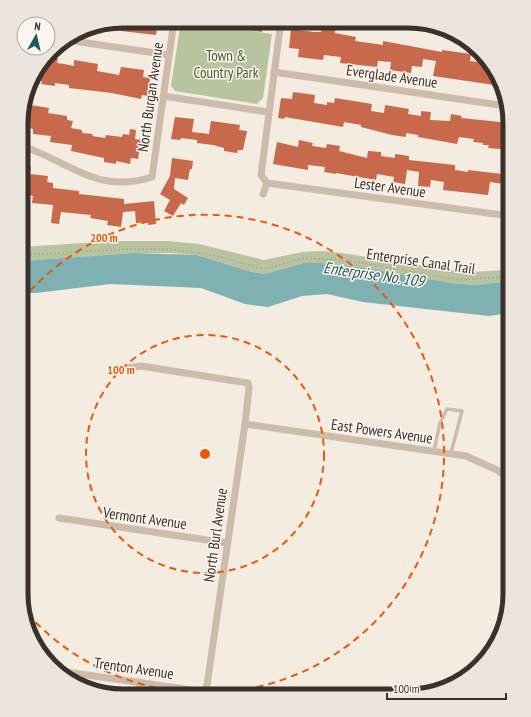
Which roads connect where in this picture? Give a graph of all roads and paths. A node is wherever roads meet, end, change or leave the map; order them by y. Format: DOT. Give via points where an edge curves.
graph roads {
  1 [pos="173,28"];
  2 [pos="281,28"];
  3 [pos="75,41"];
  4 [pos="169,55"];
  5 [pos="274,72"];
  6 [pos="163,96"];
  7 [pos="501,105"];
  8 [pos="268,112"];
  9 [pos="28,149"];
  10 [pos="267,182"];
  11 [pos="263,194"];
  12 [pos="503,215"];
  13 [pos="28,255"];
  14 [pos="503,277"];
  15 [pos="112,370"];
  16 [pos="244,424"];
  17 [pos="434,451"];
  18 [pos="450,453"];
  19 [pos="503,476"];
  20 [pos="59,518"];
  21 [pos="227,543"];
  22 [pos="69,672"];
  23 [pos="140,682"];
  24 [pos="139,689"];
  25 [pos="197,689"];
  26 [pos="205,689"];
  1 -- 4 [label="street, North Burgan Avenue"];
  2 -- 5 [label="street"];
  3 -- 4 [label="street"];
  4 -- 6 [label="street, North Burgan Avenue"];
  5 -- 7 [label="street, Everglade Avenue"];
  5 -- 8 [label="street"];
  6 -- 8 [label="street"];
  6 -- 9 [label="street, North Burgan Avenue" via="152,177 119,181 89,177"];
  8 -- 10 [label="street" via="260,175"];
  10 -- 11 [label="street"];
  10 -- 12 [label="street, Lester Avenue"];
  13 -- 14 [label="path, Enterprise Canal Trail" via="168,249 213,255 264,269 304,258 345,260 460,280"];
  15 -- 16 [label="street, North Burl Avenue" via="141,366 248,383"];
  16 -- 17 [label="street, East Powers Avenue"];
  16 -- 21 [label="street, North Burl Avenue"];
  17 -- 18 [label="street, East Powers Avenue"];
  17 -- 18 [label="lane" via="440,423 447,409 462,411"];
  18 -- 19 [label="street, East Powers Avenue" via="481,462"];
  20 -- 21 [label="street, Vermont Avenue"];
  21 -- 26 [label="street, North Burl Avenue"];
  22 -- 23 [label="street, Trenton Avenue"];
  23 -- 24 [label="street"];
  23 -- 25 [label="street, Trenton Avenue"];
}
